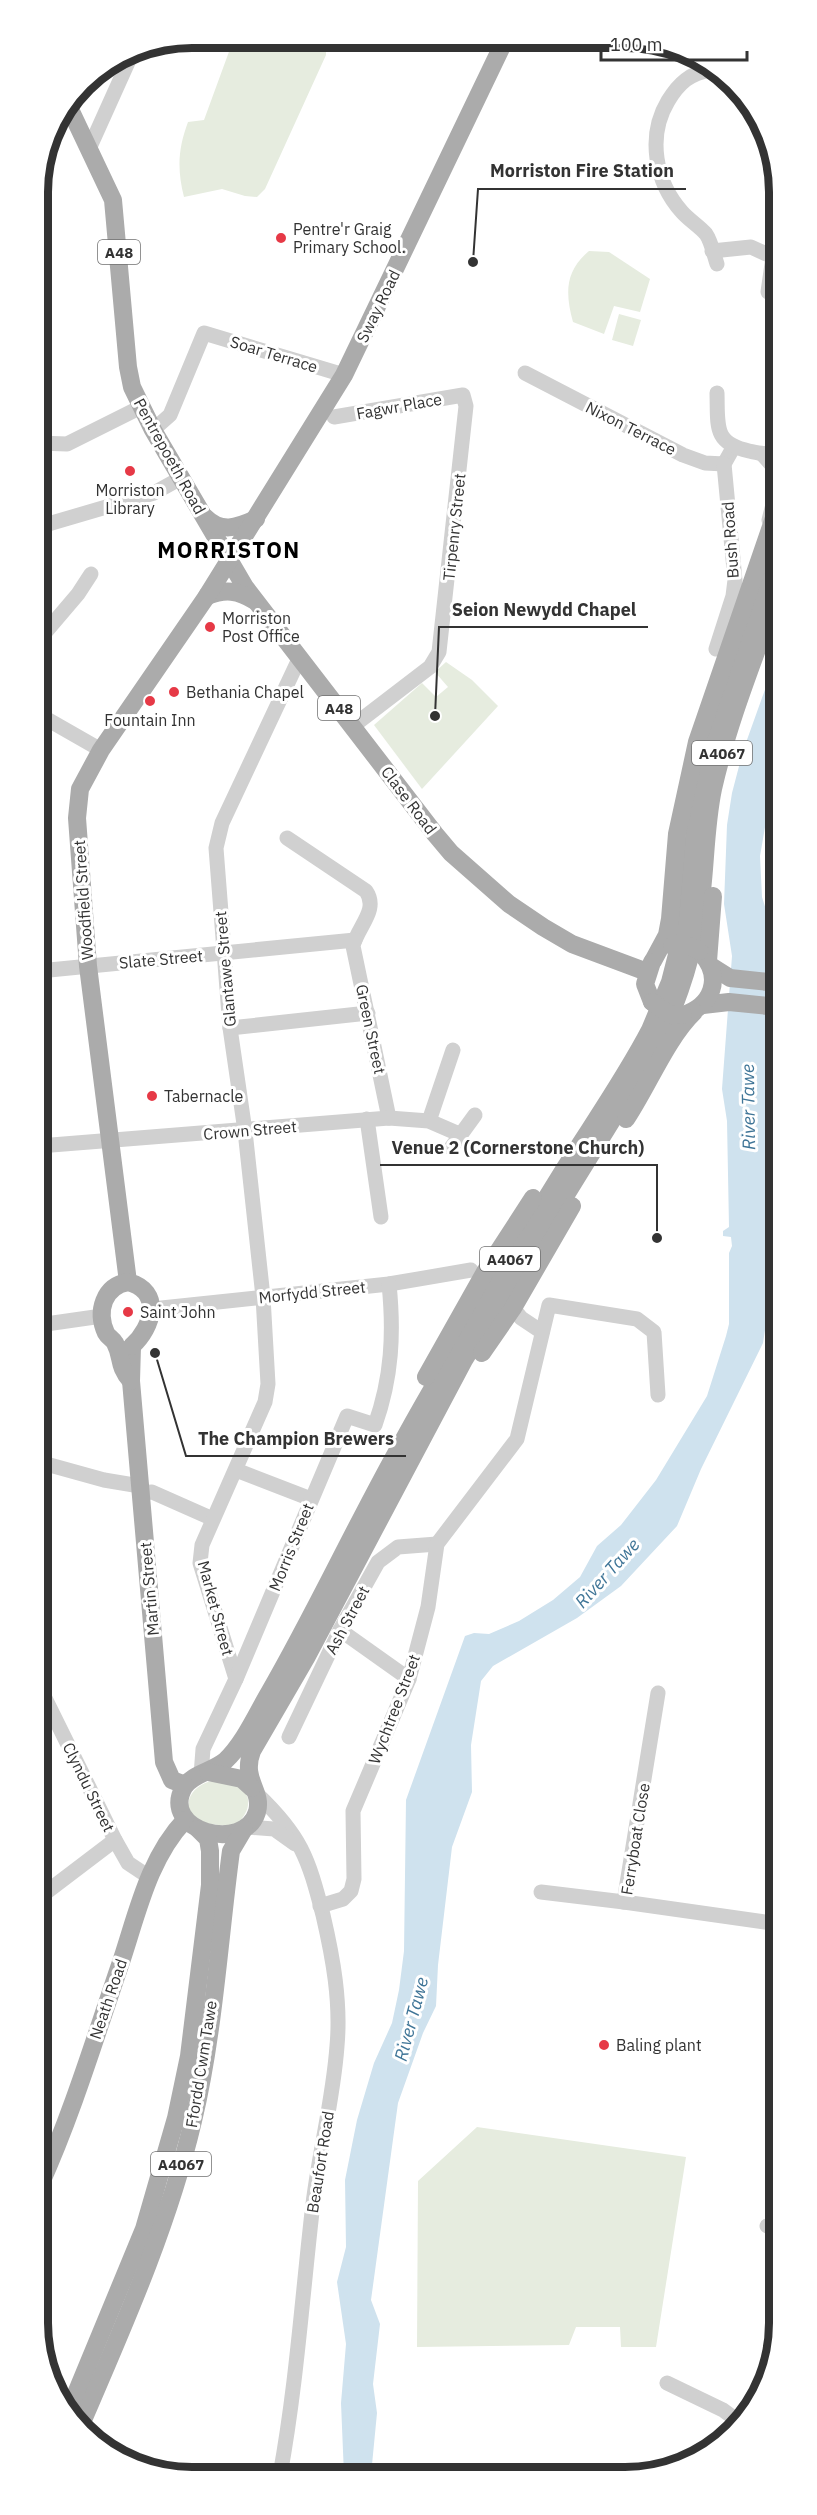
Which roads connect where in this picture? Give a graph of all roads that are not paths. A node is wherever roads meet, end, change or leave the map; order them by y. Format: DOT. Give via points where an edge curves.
graph roads {
  1 [pos="501,48"];
  2 [pos="127,63"];
  3 [pos="703,71"];
  4 [pos="72,113"];
  5 [pos="89,149"];
  6 [pos="769,255"];
  7 [pos="769,285"];
  8 [pos="768,292"];
  9 [pos="525,373"];
  10 [pos="344,375"];
  11 [pos="717,393"];
  12 [pos="464,395"];
  13 [pos="141,407"];
  14 [pos="334,417"];
  15 [pos="153,430"];
  16 [pos="48,443"];
  17 [pos="733,448"];
  18 [pos="769,454"];
  19 [pos="724,464"];
  20 [pos="181,478"];
  21 [pos="202,513"];
  22 [pos="256,519"];
  23 [pos="48,524"];
  24 [pos="768,558"];
  25 [pos="230,561"];
  26 [pos="91,574"];
  27 [pos="207,597"];
  28 [pos="259,604"];
  29 [pos="769,617"];
  30 [pos="48,629"];
  31 [pos="716,650"];
  32 [pos="769,653"];
  33 [pos="300,657"];
  34 [pos="48,719"];
  35 [pos="353,726"];
  36 [pos="101,750"];
  37 [pos="287,838"];
  38 [pos="355,940"];
  39 [pos="223,953"];
  40 [pos="706,959"];
  41 [pos="88,966"];
  42 [pos="650,966"];
  43 [pos="48,970"];
  44 [pos="769,982"];
  45 [pos="650,999"];
  46 [pos="769,1005"];
  47 [pos="693,1011"];
  48 [pos="368,1013"];
  49 [pos="230,1028"];
  50 [pos="453,1050"];
  51 [pos="475,1115"];
  52 [pos="389,1118"];
  53 [pos="367,1119"];
  54 [pos="429,1122"];
  55 [pos="245,1131"];
  56 [pos="110,1140"];
  57 [pos="48,1145"];
  58 [pos="381,1217"];
  59 [pos="471,1270"];
  60 [pos="128,1282"];
  61 [pos="389,1284"];
  62 [pos="263,1297"];
  63 [pos="513,1308"];
  64 [pos="152,1309"];
  65 [pos="102,1316"];
  66 [pos="48,1323"];
  67 [pos="542,1332"];
  68 [pos="124,1345"];
  69 [pos="658,1395"];
  70 [pos="408,1446"];
  71 [pos="48,1464"];
  72 [pos="236,1470"];
  73 [pos="141,1490"];
  74 [pos="311,1499"];
  75 [pos="213,1519"];
  76 [pos="436,1544"];
  77 [pos="340,1630"];
  78 [pos="236,1679"];
  79 [pos="409,1679"];
  80 [pos="658,1693"];
  81 [pos="48,1721"];
  82 [pos="290,1737"];
  83 [pos="205,1774"];
  84 [pos="185,1785"];
  85 [pos="255,1791"];
  86 [pos="191,1824"];
  87 [pos="245,1828"];
  88 [pos="115,1840"];
  89 [pos="304,1852"];
  90 [pos="149,1877"];
  91 [pos="48,1891"];
  92 [pos="541,1893"];
  93 [pos="624,1902"];
  94 [pos="320,1906"];
  95 [pos="769,1923"];
  96 [pos="48,2164"];
  97 [pos="667,2383"];
  98 [pos="72,2403"];
  99 [pos="84,2418"];
  100 [pos="733,2418"];
  101 [pos="281,2467"];
  1 -- 10 [label="main road, Sway Road"];
  2 -- 5 [label="street"];
  3 -- 6 [label="street" via="685,79 675,90 658,122 654,141 660,172 681,212 707,235 714,258 751,247"];
  4 -- 5 [label="main road, Pentrepoeth Road / A48"];
  5 -- 13 [label="main road, Pentrepoeth Road / A48" via="113,200 128,367"];
  7 -- 8 [label="street"];
  9 -- 19 [label="street, Nixon Terrace" via="683,455 705,464"];
  10 -- 15 [label="street, Soar Terrace" via="204,333 170,415"];
  10 -- 22 [label="main road, Sway Road"];
  11 -- 17 [label="street" via="721,435"];
  12 -- 14 [label="street, Fagwr Place"];
  12 -- 35 [label="street, Tirpenry Street" via="466,406 439,652 429,667"];
  13 -- 15 [label="main road, Pentrepoeth Road / A48"];
  13 -- 16 [label="street" via="67,444"];
  15 -- 20 [label="main road, Pentrepoeth Road / A48"];
  17 -- 18 [label="street"];
  17 -- 19 [label="street"];
  19 -- 31 [label="street, Bush Road" via="735,580"];
  20 -- 21 [label="main road, Pentrepoeth Road / A48"];
  20 -- 23 [label="street" via="154,493"];
  21 -- 22 [label="main road" via="215,527 228,528"];
  21 -- 25 [label="main road, Pentrepoeth Road / A48"];
  22 -- 25 [label="main road, Sway Road"];
  24 -- 42 [label="main road" via="697,742 677,834 667,935"];
  24 -- 70 [label="main road, A4067" via="700,789 682,935 661,1007 623,1080 554,1187"];
  25 -- 27 [label="main road, Woodfield Street"];
  25 -- 28 [label="main road, Clase Road / A48"];
  26 -- 30 [label="street"];
  27 -- 28 [label="main road" via="231,591"];
  27 -- 36 [label="main road, Woodfield Street"];
  28 -- 33 [label="main road, Clase Road / A48"];
  29 -- 70 [label="main road, A4067" via="734,714 716,780 698,918 673,1012 651,1057"];
  32 -- 40 [label="main road" via="725,791"];
  33 -- 35 [label="main road, Clase Road / A48"];
  33 -- 39 [label="street, Glantawe Street" via="218,834"];
  34 -- 36 [label="street"];
  35 -- 42 [label="main road, Clase Road / A48" via="451,853 509,904 572,944"];
  36 -- 41 [label="main road, Woodfield Street" via="80,789 78,801"];
  37 -- 38 [label="street" via="366,891 372,899"];
  38 -- 39 [label="street, Slate Street"];
  38 -- 48 [label="street, Green Street" via="353,946"];
  39 -- 41 [label="street, Slate Street"];
  39 -- 49 [label="street, Glantawe Street"];
  40 -- 42 [label="main road, bridge" via="684,945 672,946"];
  40 -- 44 [label="main road" via="730,978"];
  40 -- 47 [label="main road" via="714,982 711,994"];
  41 -- 43 [label="street, Slate Street"];
  41 -- 56 [label="main road, Woodfield Street"];
  42 -- 45 [label="main road" via="645,984"];
  45 -- 47 [label="main road, bridge" via="669,1014"];
  45 -- 70 [label="main road" via="612,1074 485,1272 440,1351 417,1395"];
  46 -- 47 [label="main road" via="729,1002"];
  47 -- 63 [label="main road" via="677,1030"];
  48 -- 49 [label="street"];
  48 -- 52 [label="street, Green Street"];
  49 -- 55 [label="street, Glantawe Street"];
  50 -- 54 [label="street"];
  51 -- 54 [label="street, Crown Street" via="455,1141"];
  52 -- 53 [label="street, Crown Street"];
  52 -- 54 [label="street, Crown Street"];
  53 -- 55 [label="street, Crown Street"];
  53 -- 58 [label="street"];
  55 -- 56 [label="street, Crown Street"];
  55 -- 62 [label="street, Glantawe Street"];
  56 -- 57 [label="street, Crown Street"];
  56 -- 60 [label="main road, Woodfield Street"];
  59 -- 61 [label="street, Morfydd Street"];
  60 -- 64 [label="main road" via="143,1289"];
  60 -- 65 [label="main road" via="108,1291"];
  61 -- 62 [label="street, Morfydd Street"];
  61 -- 74 [label="street, Morris Street" via="394,1327 385,1398 375,1425 347,1416"];
  62 -- 64 [label="street, Morfydd Street"];
  62 -- 72 [label="street, Market Street" via="268,1384 265,1402"];
  63 -- 67 [label="street"];
  63 -- 70 [label="main road"];
  64 -- 68 [label="main road" via="143,1337"];
  65 -- 66 [label="street"];
  65 -- 68 [label="main road" via="107,1336"];
  67 -- 69 [label="street" via="549,1305 637,1319 654,1332"];
  67 -- 76 [label="street" via="517,1439"];
  68 -- 73 [label="main road, Martin Street"];
  70 -- 83 [label="main road, A4067" via="237,1746 225,1761"];
  70 -- 85 [label="main road, A4067" via="306,1658 252,1750 248,1774"];
  71 -- 73 [label="street"];
  72 -- 74 [label="street"];
  72 -- 75 [label="street, Market Street"];
  73 -- 75 [label="street"];
  73 -- 84 [label="main road, Martin Street" via="164,1762 172,1780"];
  74 -- 78 [label="street, Morris Street"];
  75 -- 78 [label="street, Market Street" via="202,1545 200,1563"];
  76 -- 77 [label="street, Ash Street" via="398,1547 378,1562"];
  76 -- 79 [label="street, Wychtree Street" via="428,1606"];
  77 -- 79 [label="street"];
  77 -- 82 [label="street, Ash Street"];
  78 -- 83 [label="street" via="203,1749"];
  79 -- 94 [label="street, Wychtree Street" via="353,1811 351,1891 343,1899"];
  80 -- 93 [label="street, Ferryboat Close"];
  81 -- 88 [label="street, Clyndu Street"];
  83 -- 84 [label="main road"];
  83 -- 85 [label="main road" via="242,1779"];
  84 -- 86 [label="main road" via="180,1804"];
  85 -- 87 [label="main road" via="257,1812"];
  85 -- 89 [label="street, Beaufort Road" via="296,1835"];
  86 -- 87 [label="main road" via="231,1834"];
  86 -- 90 [label="main road, Neath Road" via="168,1838"];
  86 -- 98 [label="main road, Ffordd Cwm Tawe / A4067" via="207,1839 210,1885 189,2056 176,2118 144,2229"];
  87 -- 89 [label="street" via="274,1829"];
  87 -- 99 [label="main road, Ffordd Cwm Tawe / A4067" via="231,1851 193,2120 164,2224"];
  88 -- 90 [label="street, Clyndu Street" via="128,1863"];
  88 -- 91 [label="street"];
  89 -- 94 [label="street, Beaufort Road"];
  90 -- 96 [label="main road, Neath Road"];
  92 -- 93 [label="street"];
  93 -- 95 [label="street, Ferryboat Close"];
  94 -- 101 [label="street, Beaufort Road" via="332,1953 337,2044 316,2178 298,2355"];
  97 -- 100 [label="street"];
}
